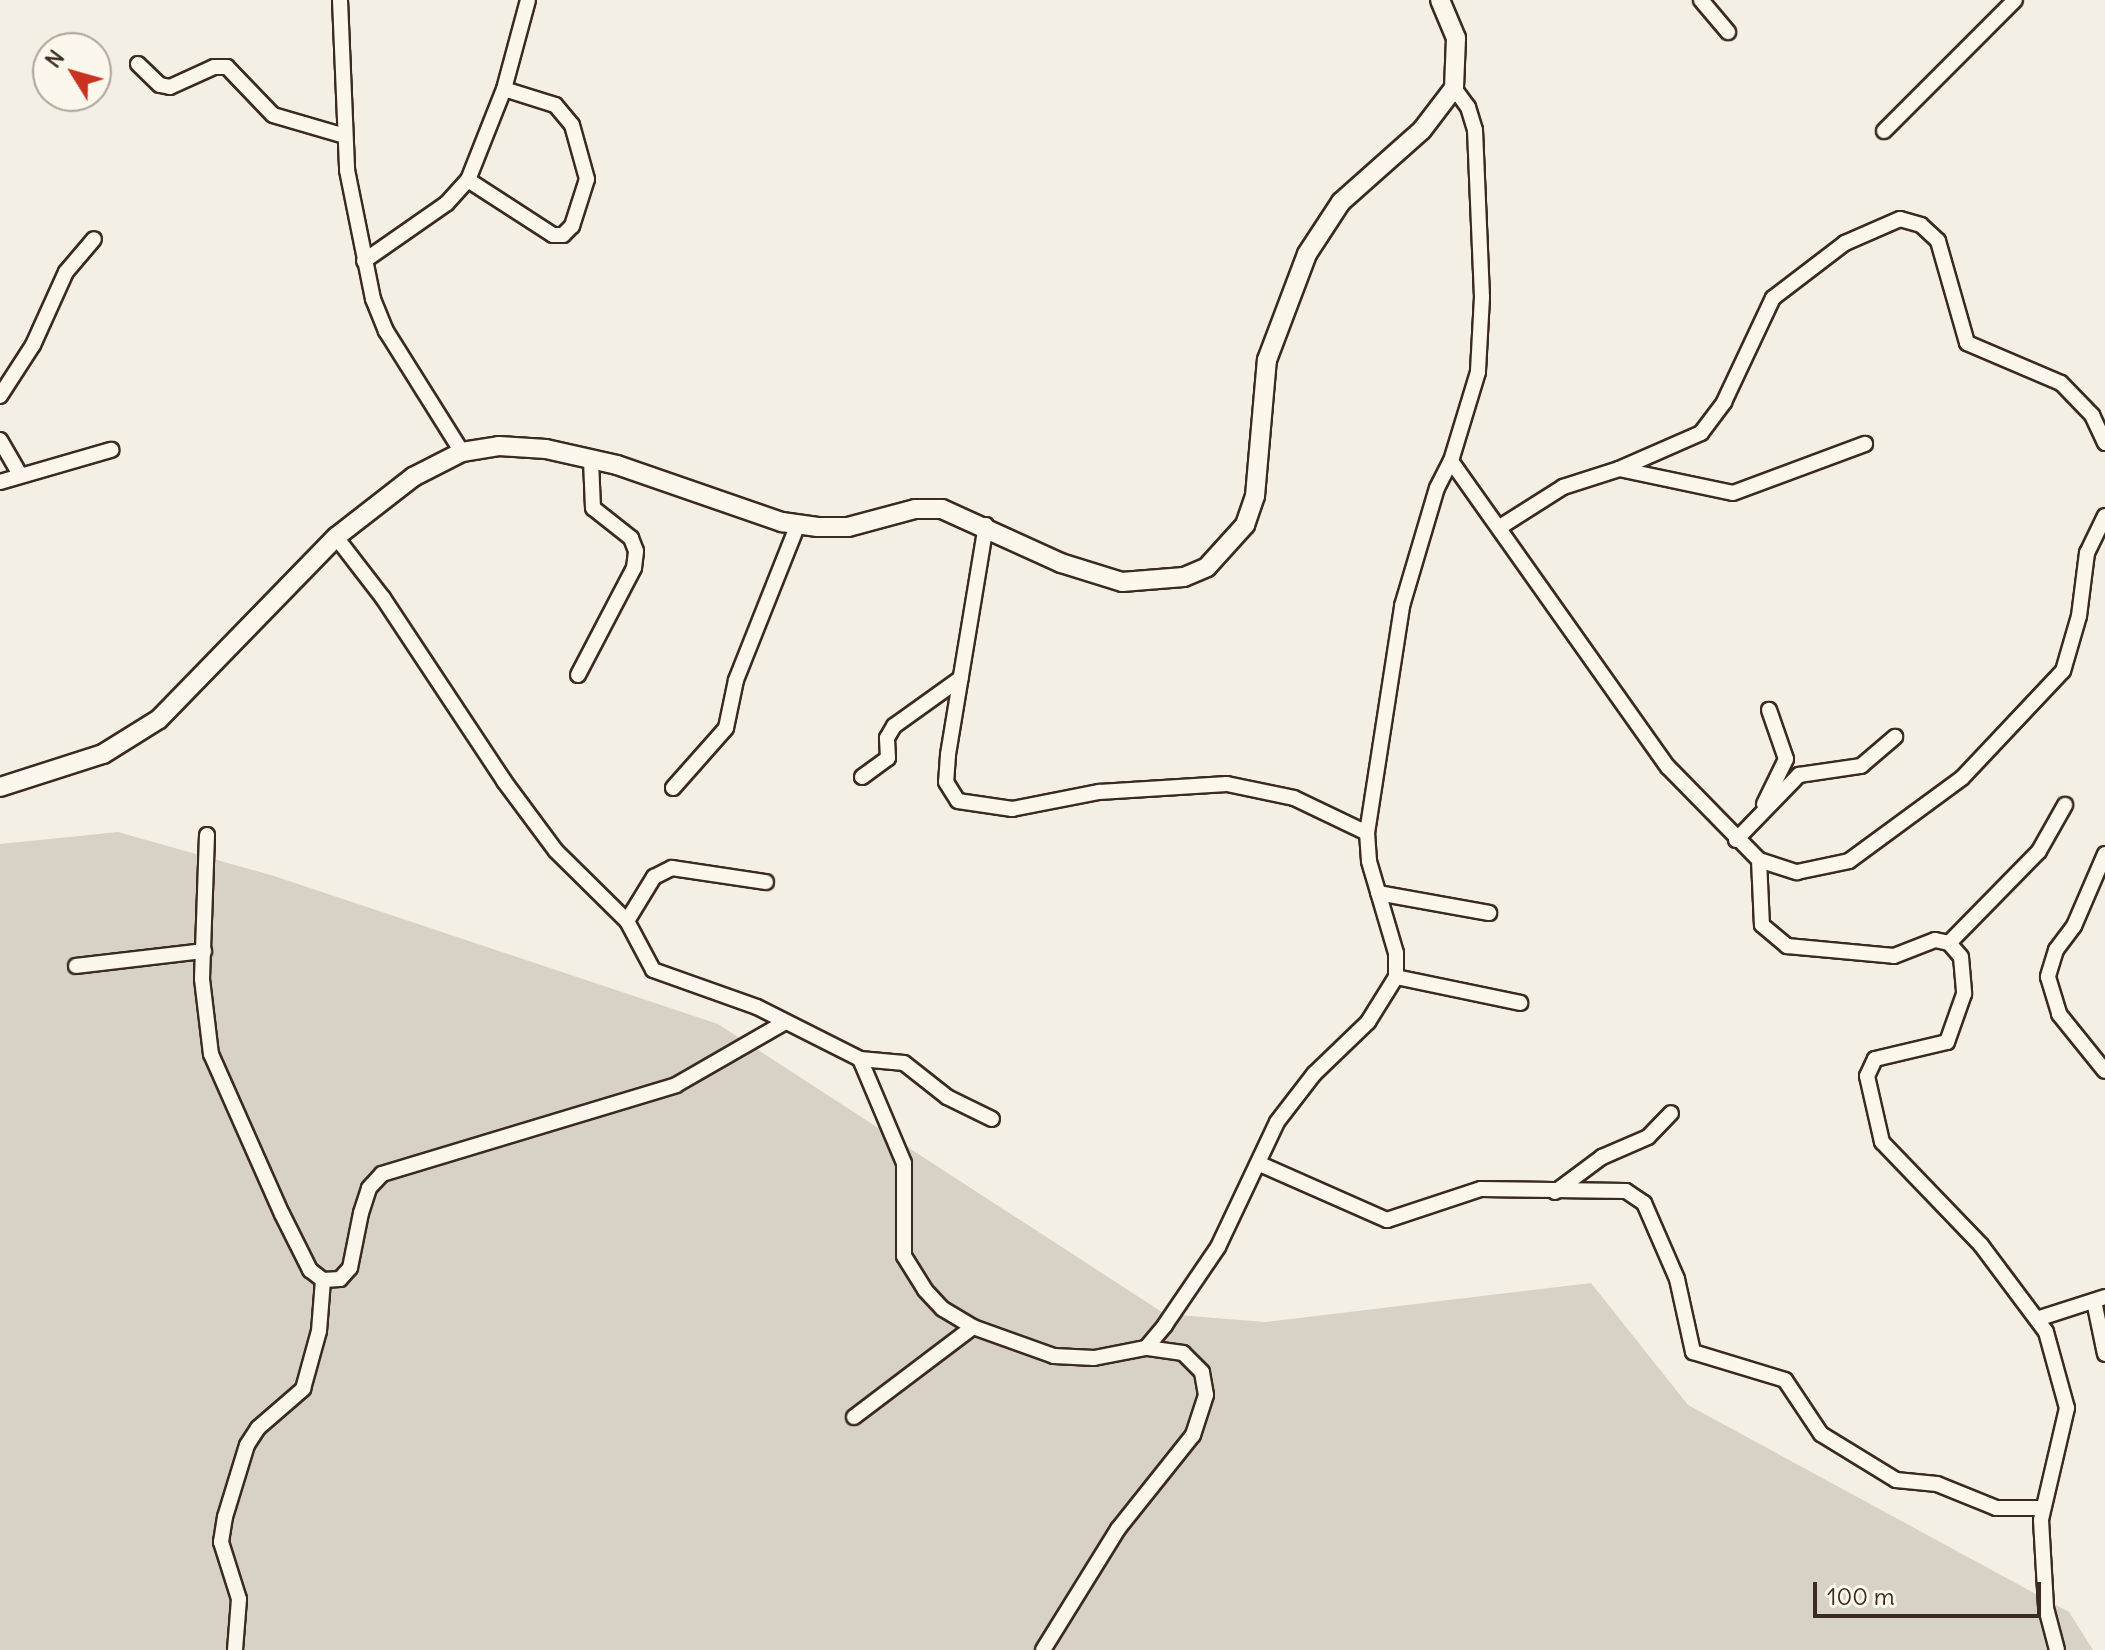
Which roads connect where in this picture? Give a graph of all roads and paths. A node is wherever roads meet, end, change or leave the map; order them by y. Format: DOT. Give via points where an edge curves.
graph roads {
  1 [pos="340,0"];
  2 [pos="528,0"];
  3 [pos="1440,0"];
  4 [pos="1701,0"];
  5 [pos="2015,0"];
  6 [pos="1728,32"];
  7 [pos="138,64"];
  8 [pos="1454,88"];
  9 [pos="504,89"];
  10 [pos="1884,131"];
  11 [pos="345,136"];
  12 [pos="468,180"];
  13 [pos="94,239"];
  14 [pos="364,261"];
  15 [pos="0,396"];
  16 [pos="0,440"];
  17 [pos="2105,443"];
  18 [pos="1865,444"];
  19 [pos="111,450"];
  20 [pos="462,452"];
  21 [pos="591,460"];
  22 [pos="1451,461"];
  23 [pos="1619,469"];
  24 [pos="20,474"];
  25 [pos="0,482"];
  26 [pos="2105,516"];
  27 [pos="798,524"];
  28 [pos="986,525"];
  29 [pos="1500,527"];
  30 [pos="336,537"];
  31 [pos="578,675"];
  32 [pos="961,678"];
  33 [pos="1769,710"];
  34 [pos="1895,737"];
  35 [pos="862,777"];
  36 [pos="0,787"];
  37 [pos="673,788"];
  38 [pos="2065,805"];
  39 [pos="1763,811"];
  40 [pos="1367,833"];
  41 [pos="207,835"];
  42 [pos="1736,840"];
  43 [pos="2105,854"];
  44 [pos="1759,860"];
  45 [pos="766,882"];
  46 [pos="1378,893"];
  47 [pos="1489,913"];
  48 [pos="627,921"];
  49 [pos="1949,943"];
  50 [pos="204,951"];
  51 [pos="76,966"];
  52 [pos="1396,977"];
  53 [pos="1520,1003"];
  54 [pos="784,1023"];
  55 [pos="860,1059"];
  56 [pos="2105,1071"];
  57 [pos="1671,1113"];
  58 [pos="992,1119"];
  59 [pos="1260,1164"];
  60 [pos="1555,1192"];
  61 [pos="323,1280"];
  62 [pos="2100,1299"];
  63 [pos="2040,1318"];
  64 [pos="973,1327"];
  65 [pos="1146,1348"];
  66 [pos="2105,1354"];
  67 [pos="854,1417"];
  68 [pos="2043,1508"];
  69 [pos="235,1650"];
  70 [pos="1043,1650"];
  71 [pos="2057,1650"];
  1 -- 11 [label="street"];
  2 -- 9 [label="street"];
  3 -- 8 [label="main road" via="1456,38"];
  4 -- 6 [label="street"];
  5 -- 10 [label="street"];
  7 -- 11 [label="street" via="160,85 170,87 214,67 227,67 273,115"];
  8 -- 22 [label="street" via="1475,130 1482,297 1480,359"];
  8 -- 28 [label="main road" via="1422,130 1341,202 1307,254 1267,360 1255,496 1245,525 1207,567 1173,579 1122,582 1061,563"];
  9 -- 12 [label="street"];
  9 -- 12 [label="street" via="555,105 572,125 587,179 572,226 563,235 553,235"];
  11 -- 14 [label="street"];
  12 -- 14 [label="street" via="447,203"];
  13 -- 15 [label="street" via="66,272 33,345"];
  14 -- 20 [label="street" via="386,331"];
  16 -- 24 [label="street"];
  17 -- 23 [label="street" via="2092,415 2061,383 1967,343 1938,241 1921,225 1900,219 1845,243 1773,298 1724,402 1701,433"];
  18 -- 23 [label="street" via="1733,493"];
  19 -- 24 [label="street"];
  20 -- 21 [label="main road" via="499,446 546,449"];
  20 -- 30 [label="main road" via="413,477"];
  21 -- 27 [label="main road"];
  21 -- 31 [label="street" via="593,508 631,538 636,551 634,568"];
  22 -- 29 [label="street"];
  22 -- 40 [label="street" via="1437,488 1402,606"];
  23 -- 29 [label="street" via="1563,487"];
  24 -- 25 [label="street"];
  26 -- 44 [label="street" via="2087,553 2079,616 2063,671 1962,778 1849,861 1797,872"];
  27 -- 28 [label="main road" via="848,527 915,509 942,509"];
  27 -- 37 [label="street" via="736,680 726,728"];
  28 -- 32 [label="street"];
  29 -- 42 [label="street" via="1668,767"];
  30 -- 36 [label="main road" via="159,719 103,754"];
  30 -- 48 [label="street" via="556,851"];
  32 -- 35 [label="street" via="894,726 887,738 888,758"];
  32 -- 40 [label="street" via="946,782 958,801 1012,809 1099,792 1227,784 1294,798"];
  33 -- 39 [label="street" via="1786,759"];
  34 -- 39 [label="street" via="1861,766 1799,775"];
  38 -- 49 [label="street" via="2039,851"];
  39 -- 42 [label="street"];
  40 -- 46 [label="street"];
  41 -- 50 [label="street"];
  42 -- 44 [label="street"];
  43 -- 56 [label="street" via="2074,926 2056,950 2048,977 2059,1014"];
  44 -- 49 [label="street" via="1762,925 1787,946 1894,956 1935,940"];
  45 -- 48 [label="street" via="672,868 654,877"];
  46 -- 47 [label="street"];
  46 -- 52 [label="street" via="1396,953"];
  48 -- 54 [label="street" via="646,960 663,976 731,996"];
  49 -- 63 [label="street" via="1961,957 1965,982 1952,1035 1940,1047 1875,1059 1869,1066 1877,1133"];
  50 -- 51 [label="street"];
  50 -- 61 [label="street" via="204,1014 220,1077 310,1270"];
  52 -- 53 [label="street"];
  52 -- 59 [label="street" via="1368,1022 1294,1098"];
  54 -- 55 [label="street"];
  54 -- 61 [label="street" via="676,1085 382,1174 369,1188 350,1268 340,1279"];
  55 -- 58 [label="street" via="904,1063 947,1097"];
  55 -- 64 [label="street" via="904,1163 904,1256 943,1309"];
  57 -- 60 [label="street" via="1648,1137 1602,1157"];
  59 -- 60 [label="street" via="1387,1220 1481,1189"];
  59 -- 65 [label="street" via="1218,1247"];
  60 -- 68 [label="street" via="1626,1191 1644,1203 1677,1279 1688,1342 1702,1358 1785,1380 1821,1434 1896,1480 1937,1484 1996,1508"];
  61 -- 69 [label="street" via="319,1331 303,1389 258,1428 247,1445 225,1517 221,1542 239,1599"];
  62 -- 63 [label="street"];
  62 -- 66 [label="street"];
  63 -- 68 [label="street" via="2067,1408"];
  64 -- 65 [label="street" via="1054,1356 1094,1358"];
  64 -- 67 [label="street"];
  65 -- 70 [label="street" via="1183,1353 1202,1372 1206,1395 1193,1435 1118,1529"];
  68 -- 71 [label="street" via="2046,1608"];
}
